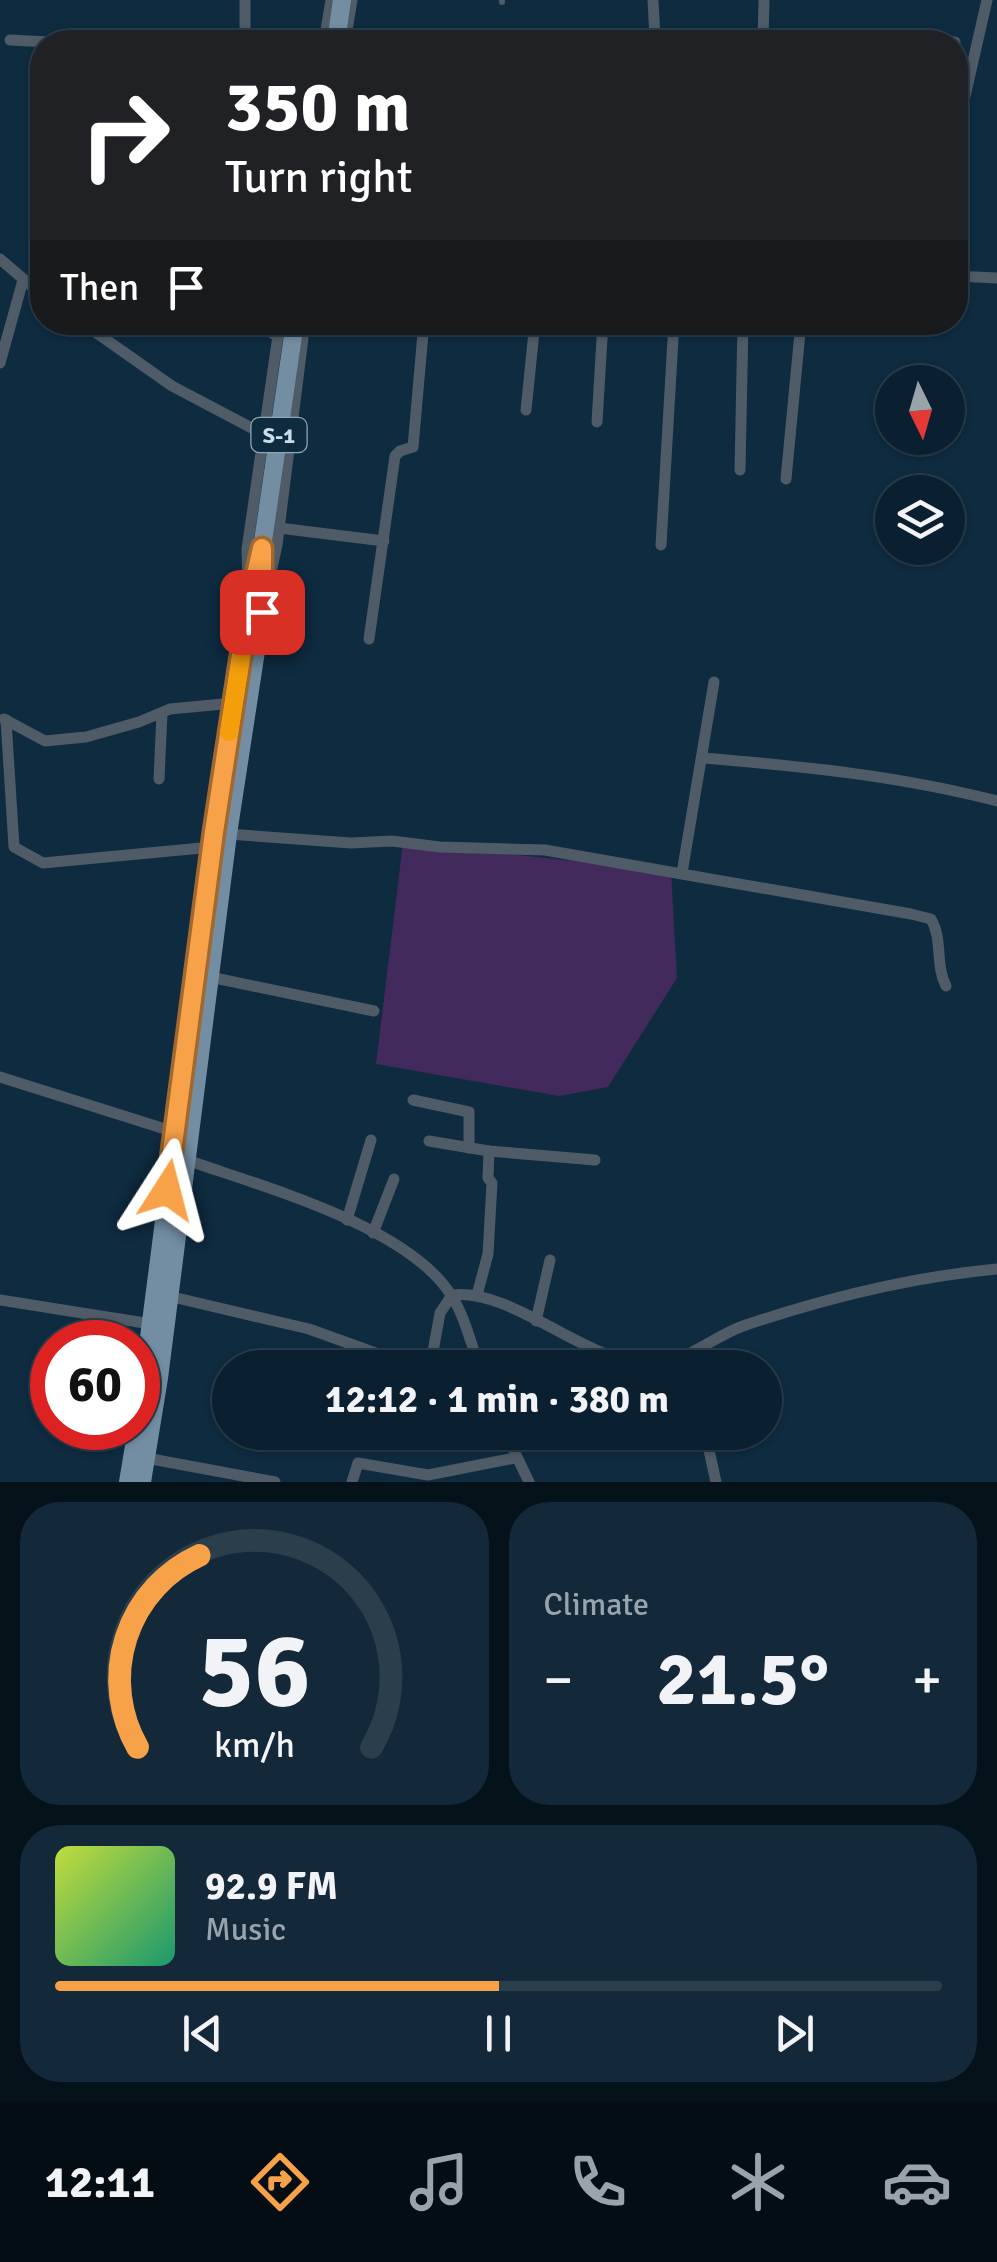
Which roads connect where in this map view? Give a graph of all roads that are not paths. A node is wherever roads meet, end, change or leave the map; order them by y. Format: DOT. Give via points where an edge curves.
graph roads {
  1 [pos="245,0"];
  2 [pos="331,0"];
  3 [pos="342,0"];
  4 [pos="352,0"];
  5 [pos="653,0"];
  6 [pos="764,0"];
  7 [pos="987,0"];
  8 [pos="245,30"];
  9 [pos="326,30"];
  10 [pos="338,30"];
  11 [pos="347,30"];
  12 [pos="655,30"];
  13 [pos="763,30"];
  14 [pos="10,40"];
  15 [pos="30,41"];
  16 [pos="968,43"];
  17 [pos="978,44"];
  18 [pos="968,86"];
  19 [pos="0,259"];
  20 [pos="968,277"];
  21 [pos="997,278"];
  22 [pos="23,280"];
  23 [pos="30,286"];
  24 [pos="99,335"];
  25 [pos="293,335"];
  26 [pos="303,335"];
  27 [pos="423,335"];
  28 [pos="534,335"];
  29 [pos="603,335"];
  30 [pos="673,335"];
  31 [pos="744,335"];
  32 [pos="799,335"];
  33 [pos="278,336"];
  34 [pos="1,356"];
  35 [pos="526,410"];
  36 [pos="596,422"];
  37 [pos="263,434"];
  38 [pos="740,470"];
  39 [pos="786,479"];
  40 [pos="279,528"];
  41 [pos="384,541"];
  42 [pos="661,545"];
  43 [pos="255,611"];
  44 [pos="369,638"];
  45 [pos="714,682"];
  46 [pos="234,703"];
  47 [pos="162,713"];
  48 [pos="3,719"];
  49 [pos="703,758"];
  50 [pos="159,780"];
  51 [pos="997,801"];
  52 [pos="228,834"];
  53 [pos="212,847"];
  54 [pos="682,873"];
  55 [pos="210,977"];
  56 [pos="946,986"];
  57 [pos="374,1011"];
  58 [pos="0,1077"];
  59 [pos="413,1100"];
  60 [pos="183,1135"];
  61 [pos="371,1140"];
  62 [pos="429,1142"];
  63 [pos="469,1148"];
  64 [pos="488,1152"];
  65 [pos="184,1159"];
  66 [pos="595,1160"];
  67 [pos="394,1179"];
  68 [pos="348,1220"];
  69 [pos="373,1233"];
  70 [pos="550,1260"];
  71 [pos="997,1269"];
  72 [pos="162,1294"];
  73 [pos="452,1295"];
  74 [pos="477,1296"];
  75 [pos="0,1300"];
  76 [pos="126,1320"];
  77 [pos="152,1320"];
  78 [pos="536,1321"];
  79 [pos="367,1350"];
  80 [pos="433,1350"];
  81 [pos="473,1350"];
  82 [pos="601,1350"];
  83 [pos="693,1350"];
  84 [pos="133,1450"];
  85 [pos="512,1450"];
  86 [pos="709,1450"];
  87 [pos="146,1458"];
  88 [pos="515,1458"];
  89 [pos="128,1482"];
  90 [pos="142,1482"];
  91 [pos="275,1482"];
  92 [pos="352,1482"];
  93 [pos="529,1482"];
  94 [pos="716,1482"];
  1 -- 8 [label="street"];
  2 -- 9 [label="street"];
  3 -- 10 [label="main road"];
  4 -- 11 [label="street"];
  5 -- 12 [label="street"];
  6 -- 13 [label="street"];
  7 -- 17 [label="street"];
  14 -- 15 [label="street"];
  16 -- 17 [label="street"];
  17 -- 18 [label="street"];
  19 -- 22 [label="street"];
  20 -- 21 [label="street"];
  22 -- 23 [label="street"];
  22 -- 34 [label="street"];
  24 -- 37 [label="street" via="172,386"];
  25 -- 43 [label="main road, S-1"];
  26 -- 40 [label="street"];
  27 -- 41 [label="street" via="413,447 395,456"];
  28 -- 35 [label="street"];
  29 -- 36 [label="street"];
  30 -- 42 [label="street"];
  31 -- 38 [label="street"];
  32 -- 39 [label="street"];
  33 -- 37 [label="street"];
  37 -- 43 [label="street" via="247,549"];
  40 -- 41 [label="street"];
  40 -- 43 [label="street"];
  41 -- 44 [label="street"];
  43 -- 46 [label="main road, S-1"];
  43 -- 52 [label="main road, S-1"];
  45 -- 49 [label="street"];
  46 -- 47 [label="street"];
  46 -- 53 [label="main road, S-1"];
  47 -- 48 [label="street" via="86,737 44,741"];
  47 -- 50 [label="street"];
  48 -- 53 [label="street" via="14,847 26,855 42,863"];
  49 -- 51 [label="street" via="848,771"];
  49 -- 54 [label="street"];
  52 -- 54 [label="street" via="545,850"];
  52 -- 55 [label="main road, S-1"];
  53 -- 60 [label="main road, S-1"];
  54 -- 56 [label="street" via="931,919"];
  55 -- 57 [label="street"];
  55 -- 60 [label="main road, S-1"];
  58 -- 60 [label="street"];
  59 -- 63 [label="street" via="469,1112"];
  60 -- 65 [label="main road, S-1"];
  60 -- 72 [label="main road, S-1" via="171,1156"];
  61 -- 68 [label="street"];
  62 -- 63 [label="street"];
  63 -- 64 [label="street"];
  64 -- 66 [label="street"];
  64 -- 74 [label="street" via="488,1254"];
  65 -- 68 [label="street"];
  65 -- 72 [label="main road, S-1"];
  67 -- 69 [label="street"];
  68 -- 69 [label="street"];
  69 -- 73 [label="street" via="399,1246"];
  70 -- 78 [label="street"];
  71 -- 83 [label="street" via="884,1286 730,1330"];
  72 -- 77 [label="main road, S-1"];
  72 -- 79 [label="street"];
  72 -- 87 [label="main road, S-1"];
  73 -- 74 [label="street"];
  73 -- 80 [label="street" via="440,1313"];
  73 -- 81 [label="street"];
  74 -- 78 [label="street"];
  75 -- 76 [label="street"];
  78 -- 82 [label="street"];
  84 -- 89 [label="main road, S-1"];
  85 -- 88 [label="street"];
  86 -- 94 [label="street"];
  87 -- 90 [label="main road, S-1"];
  87 -- 91 [label="street"];
  88 -- 92 [label="street" via="428,1475 358,1463"];
  88 -- 93 [label="street"];
}
